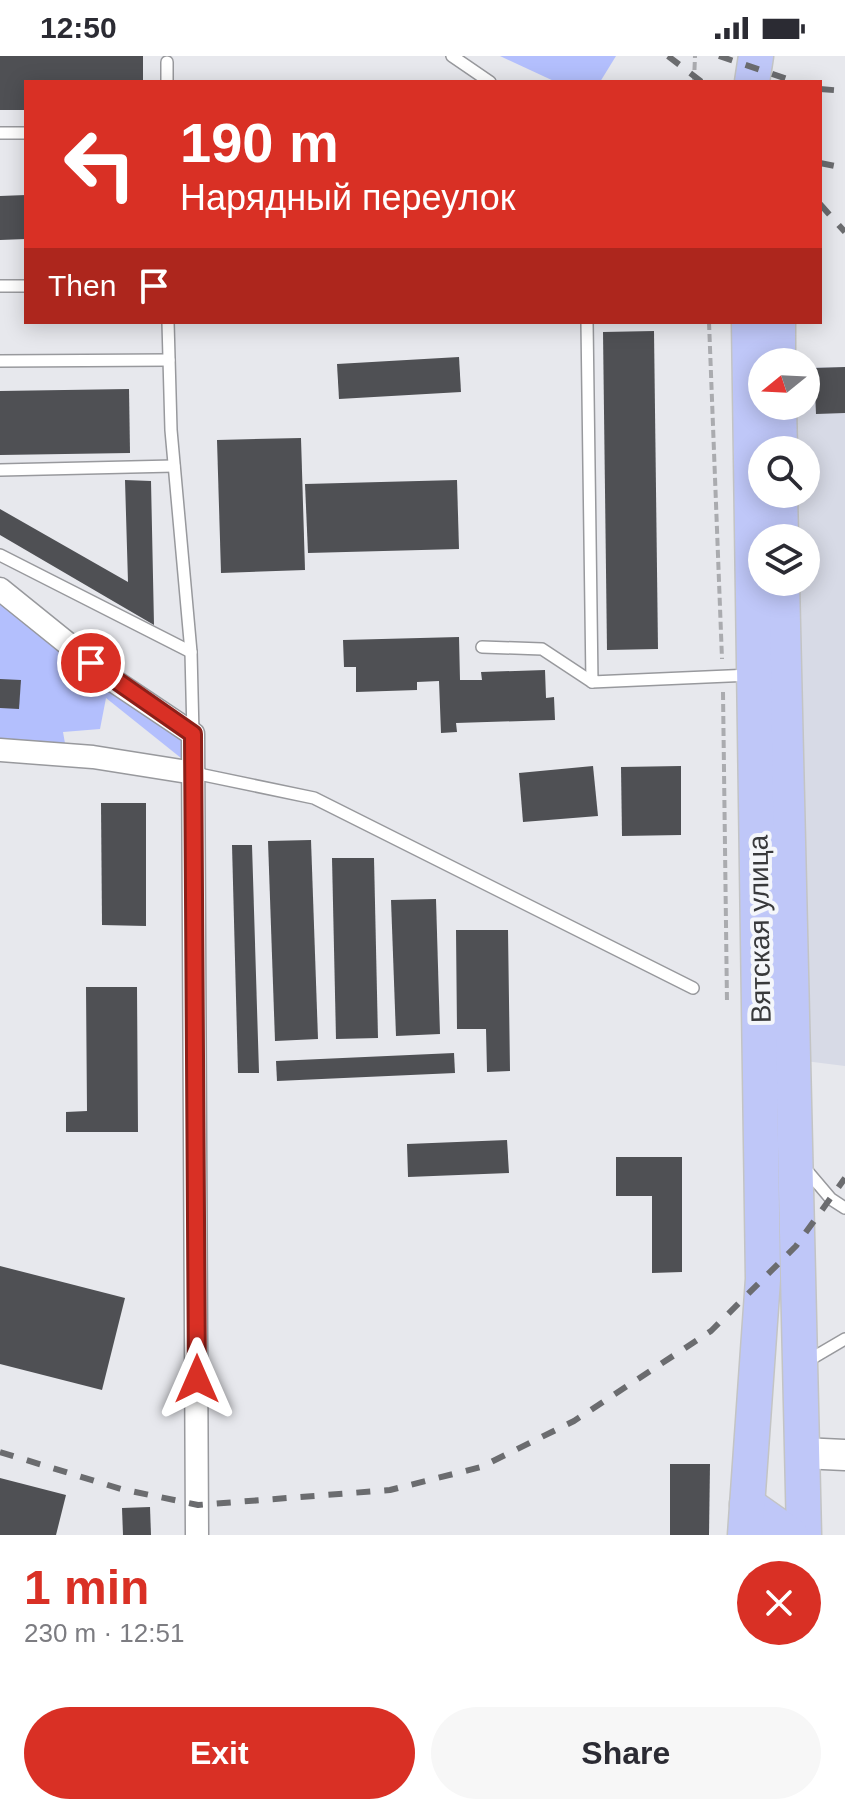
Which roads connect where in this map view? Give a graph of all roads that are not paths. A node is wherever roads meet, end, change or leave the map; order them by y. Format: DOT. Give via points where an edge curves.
graph roads {
  1 [pos="452,56"];
  2 [pos="756,56"];
  3 [pos="770,56"];
  4 [pos="167,62"];
  5 [pos="167,80"];
  6 [pos="487,80"];
  7 [pos="752,80"];
  8 [pos="773,80"];
  9 [pos="0,133"];
  10 [pos="24,133"];
  11 [pos="0,286"];
  12 [pos="24,286"];
  13 [pos="168,324"];
  14 [pos="587,324"];
  15 [pos="749,324"];
  16 [pos="778,324"];
  17 [pos="778,348"];
  18 [pos="169,360"];
  19 [pos="0,361"];
  20 [pos="174,466"];
  21 [pos="0,470"];
  22 [pos="0,555"];
  23 [pos="0,589"];
  24 [pos="780,596"];
  25 [pos="482,647"];
  26 [pos="191,652"];
  27 [pos="770,675"];
  28 [pos="592,682"];
  29 [pos="193,734"];
  30 [pos="0,750"];
  31 [pos="194,773"];
  32 [pos="693,988"];
  33 [pos="794,1155"];
  34 [pos="845,1208"];
  35 [pos="845,1339"];
  36 [pos="800,1365"];
  37 [pos="749,1449"];
  38 [pos="802,1453"];
  39 [pos="845,1455"];
  40 [pos="746,1520"];
  41 [pos="197,1535"];
  42 [pos="791,1535"];
  43 [pos="804,1535"];
  1 -- 6 [label="lane"];
  2 -- 7 [label="main road"];
  3 -- 8 [label="main road"];
  4 -- 5 [label="lane"];
  9 -- 10 [label="lane"];
  11 -- 12 [label="lane"];
  13 -- 18 [label="lane"];
  14 -- 28 [label="lane"];
  15 -- 27 [label="main road, Вятская улица"];
  16 -- 17 [label="main road"];
  18 -- 19 [label="lane"];
  18 -- 20 [label="lane"];
  20 -- 21 [label="lane"];
  20 -- 26 [label="lane"];
  22 -- 26 [label="lane"];
  23 -- 29 [label="street" via="114,681"];
  24 -- 27 [label="main road, Вятская улица"];
  25 -- 28 [label="lane" via="542,649"];
  26 -- 29 [label="lane"];
  27 -- 28 [label="lane"];
  27 -- 33 [label="main road, Вятская улица"];
  27 -- 37 [label="main road, Вятская улица" via="763,1279"];
  29 -- 31 [label="street"];
  30 -- 31 [label="street"];
  31 -- 32 [label="lane" via="314,798"];
  31 -- 41 [label="street"];
  33 -- 34 [label="lane"];
  33 -- 36 [label="main road, Вятская улица"];
  35 -- 36 [label="lane"];
  36 -- 38 [label="main road, Вятская улица"];
  37 -- 38 [label="main road"];
  37 -- 40 [label="main road, Вятская улица"];
  38 -- 39 [label="main road"];
  38 -- 43 [label="main road, Вятская улица"];
  40 -- 42 [label="main road"];
}
